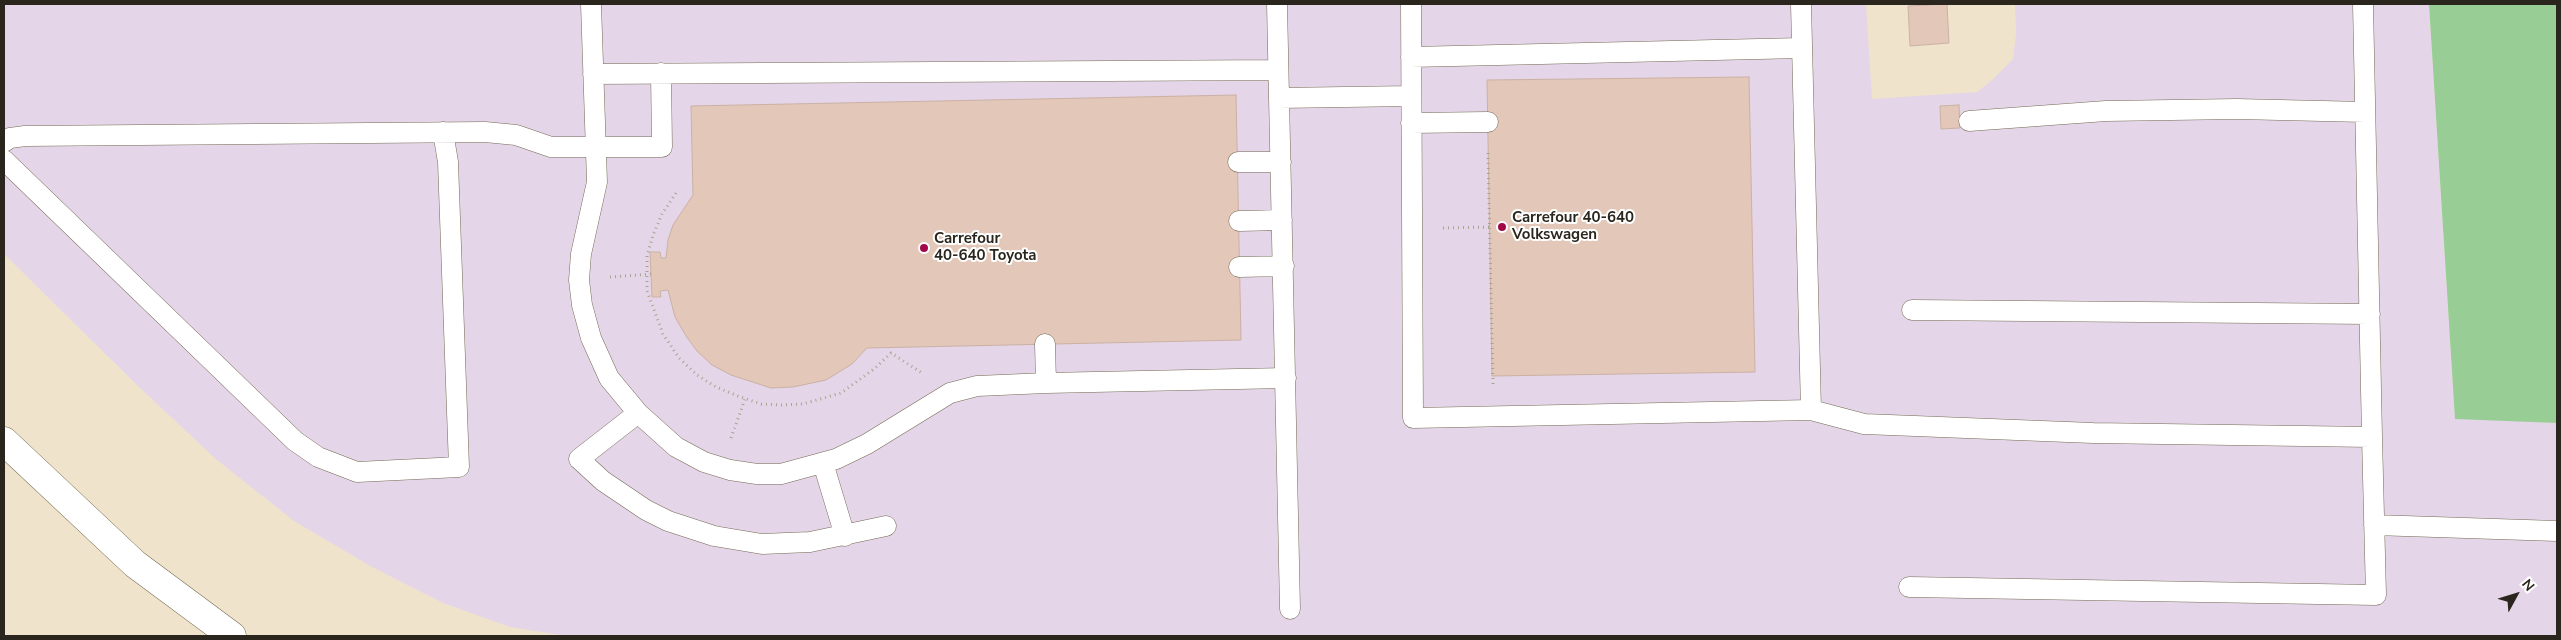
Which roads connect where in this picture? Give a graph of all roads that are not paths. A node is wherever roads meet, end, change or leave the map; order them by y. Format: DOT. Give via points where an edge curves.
graph roads {
  1 [pos="591,4"];
  2 [pos="1277,4"];
  3 [pos="1411,4"];
  4 [pos="1801,4"];
  5 [pos="2363,4"];
  6 [pos="1802,48"];
  7 [pos="1411,57"];
  8 [pos="1278,70"];
  9 [pos="661,73"];
  10 [pos="593,74"];
  11 [pos="1411,96"];
  12 [pos="1279,98"];
  13 [pos="2366,112"];
  14 [pos="1969,121"];
  15 [pos="1488,122"];
  16 [pos="1411,123"];
  17 [pos="443,132"];
  18 [pos="4,142"];
  19 [pos="596,147"];
  20 [pos="4,160"];
  21 [pos="1238,162"];
  22 [pos="1281,162"];
  23 [pos="1282,220"];
  24 [pos="1239,221"];
  25 [pos="1284,266"];
  26 [pos="1240,267"];
  27 [pos="1912,310"];
  28 [pos="2370,314"];
  29 [pos="1045,344"];
  30 [pos="1286,378"];
  31 [pos="1046,382"];
  32 [pos="1811,410"];
  33 [pos="638,414"];
  34 [pos="2372,437"];
  35 [pos="4,441"];
  36 [pos="823,463"];
  37 [pos="2374,524"];
  38 [pos="886,526"];
  39 [pos="2557,531"];
  40 [pos="845,536"];
  41 [pos="1909,587"];
  42 [pos="1290,608"];
  43 [pos="232,636"];
  1 -- 10 [label="lane"];
  2 -- 8 [label="lane"];
  3 -- 7 [label="lane"];
  4 -- 6 [label="lane"];
  5 -- 13 [label="lane"];
  6 -- 7 [label="lane"];
  6 -- 32 [label="lane"];
  7 -- 11 [label="lane"];
  8 -- 9 [label="lane"];
  8 -- 12 [label="lane"];
  9 -- 10 [label="lane"];
  9 -- 19 [label="lane" via="662,148"];
  10 -- 19 [label="lane"];
  11 -- 12 [label="lane"];
  11 -- 16 [label="lane"];
  12 -- 22 [label="lane"];
  13 -- 14 [label="lane" via="2237,109 2106,111"];
  13 -- 28 [label="lane"];
  15 -- 16 [label="lane"];
  16 -- 32 [label="lane" via="1413,418"];
  17 -- 18 [label="lane" via="25,136"];
  17 -- 19 [label="lane" via="502,132 552,146"];
  17 -- 20 [label="lane" via="448,162 459,466 357,472 318,457 295,440"];
  19 -- 33 [label="lane" via="597,182 581,254 582,304 604,369"];
  21 -- 22 [label="lane"];
  22 -- 23 [label="lane"];
  23 -- 24 [label="lane"];
  23 -- 25 [label="lane"];
  25 -- 26 [label="lane"];
  25 -- 30 [label="lane"];
  27 -- 28 [label="lane"];
  28 -- 34 [label="lane"];
  29 -- 31 [label="lane"];
  30 -- 31 [label="lane"];
  30 -- 42 [label="lane"];
  31 -- 36 [label="lane" via="993,384 950,393 867,444"];
  32 -- 34 [label="lane" via="1864,424"];
  33 -- 36 [label="lane" via="676,447 721,467 757,474 781,474"];
  33 -- 40 [label="lane" via="579,459 603,481 646,510 691,529 738,541 786,544"];
  34 -- 37 [label="lane"];
  35 -- 43 [label="highway" via="135,564"];
  36 -- 40 [label="lane"];
  37 -- 39 [label="lane"];
  37 -- 41 [label="lane" via="2376,595"];
  38 -- 40 [label="lane"];
}
